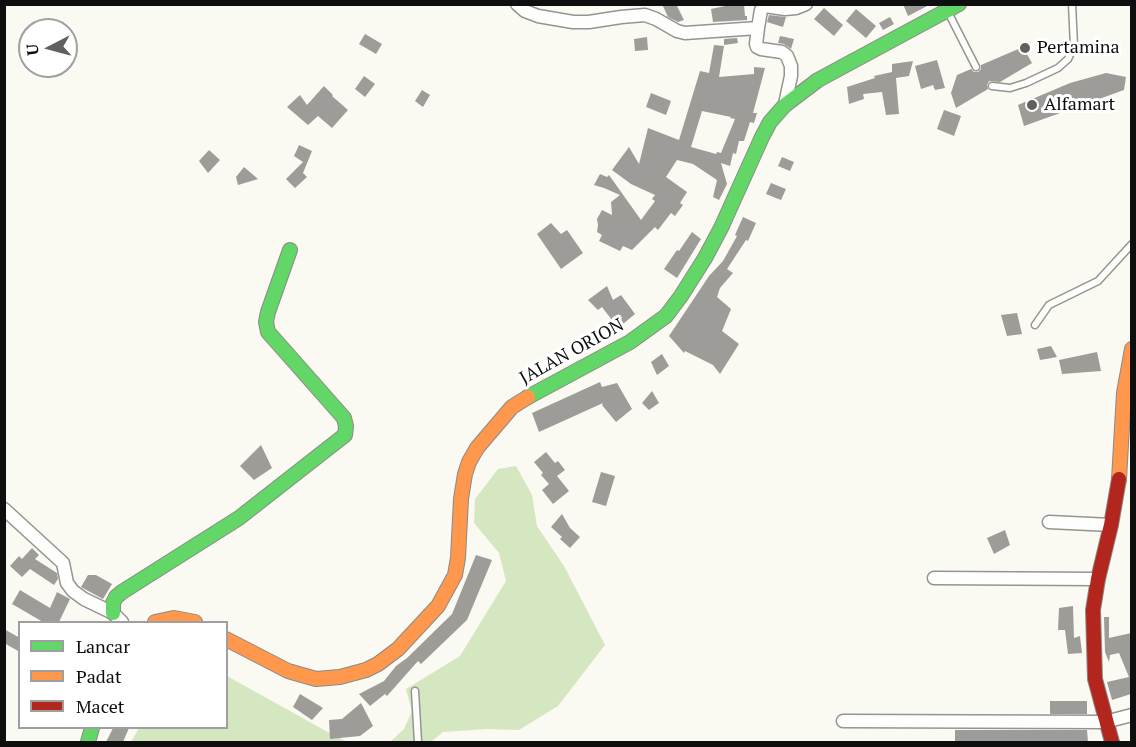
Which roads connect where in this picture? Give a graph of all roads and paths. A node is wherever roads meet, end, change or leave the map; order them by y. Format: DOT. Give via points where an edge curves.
graph roads {
  1 [pos="517,4"];
  2 [pos="806,4"];
  3 [pos="1072,4"];
  4 [pos="953,7"];
  5 [pos="758,28"];
  6 [pos="976,67"];
  7 [pos="992,86"];
  8 [pos="785,105"];
  9 [pos="1131,244"];
  10 [pos="290,250"];
  11 [pos="1035,325"];
  12 [pos="1131,349"];
  13 [pos="4,509"];
  14 [pos="1049,522"];
  15 [pos="1111,525"];
  16 [pos="934,578"];
  17 [pos="1098,579"];
  18 [pos="118,618"];
  19 [pos="160,621"];
  20 [pos="192,621"];
  21 [pos="228,640"];
  22 [pos="415,691"];
  23 [pos="1131,715"];
  24 [pos="843,721"];
  25 [pos="1105,722"];
  26 [pos="418,742"];
  27 [pos="1112,742"];
  1 -- 5 [label="street" via="538,16 573,22 645,15 685,33"];
  2 -- 5 [label="street" via="785,9 765,6"];
  3 -- 7 [label="lane" via="1074,46 1068,59 1026,83 1010,88"];
  4 -- 6 [label="lane"];
  4 -- 8 [label="main road, JALAN ORION" via="818,80"];
  5 -- 8 [label="street" via="757,47 782,52 791,66"];
  8 -- 21 [label="main road, JALAN ORION" via="762,137 710,248 666,316 630,342 521,400 477,448 465,474 455,575 438,606 398,649 366,670 316,679 288,671"];
  9 -- 11 [label="lane" via="1098,280 1049,305"];
  10 -- 18 [label="main road" via="268,312 268,332 344,418 345,435 239,518 122,592 113,603"];
  12 -- 15 [label="main road" via="1124,393 1120,476"];
  13 -- 18 [label="street" via="63,563 73,591"];
  14 -- 15 [label="street"];
  15 -- 17 [label="main road"];
  16 -- 17 [label="street"];
  17 -- 25 [label="main road" via="1093,610 1095,680"];
  19 -- 20 [label="main road"];
  22 -- 26 [label="lane"];
  23 -- 25 [label="street"];
  24 -- 25 [label="street"];
  25 -- 27 [label="main road"];
}
